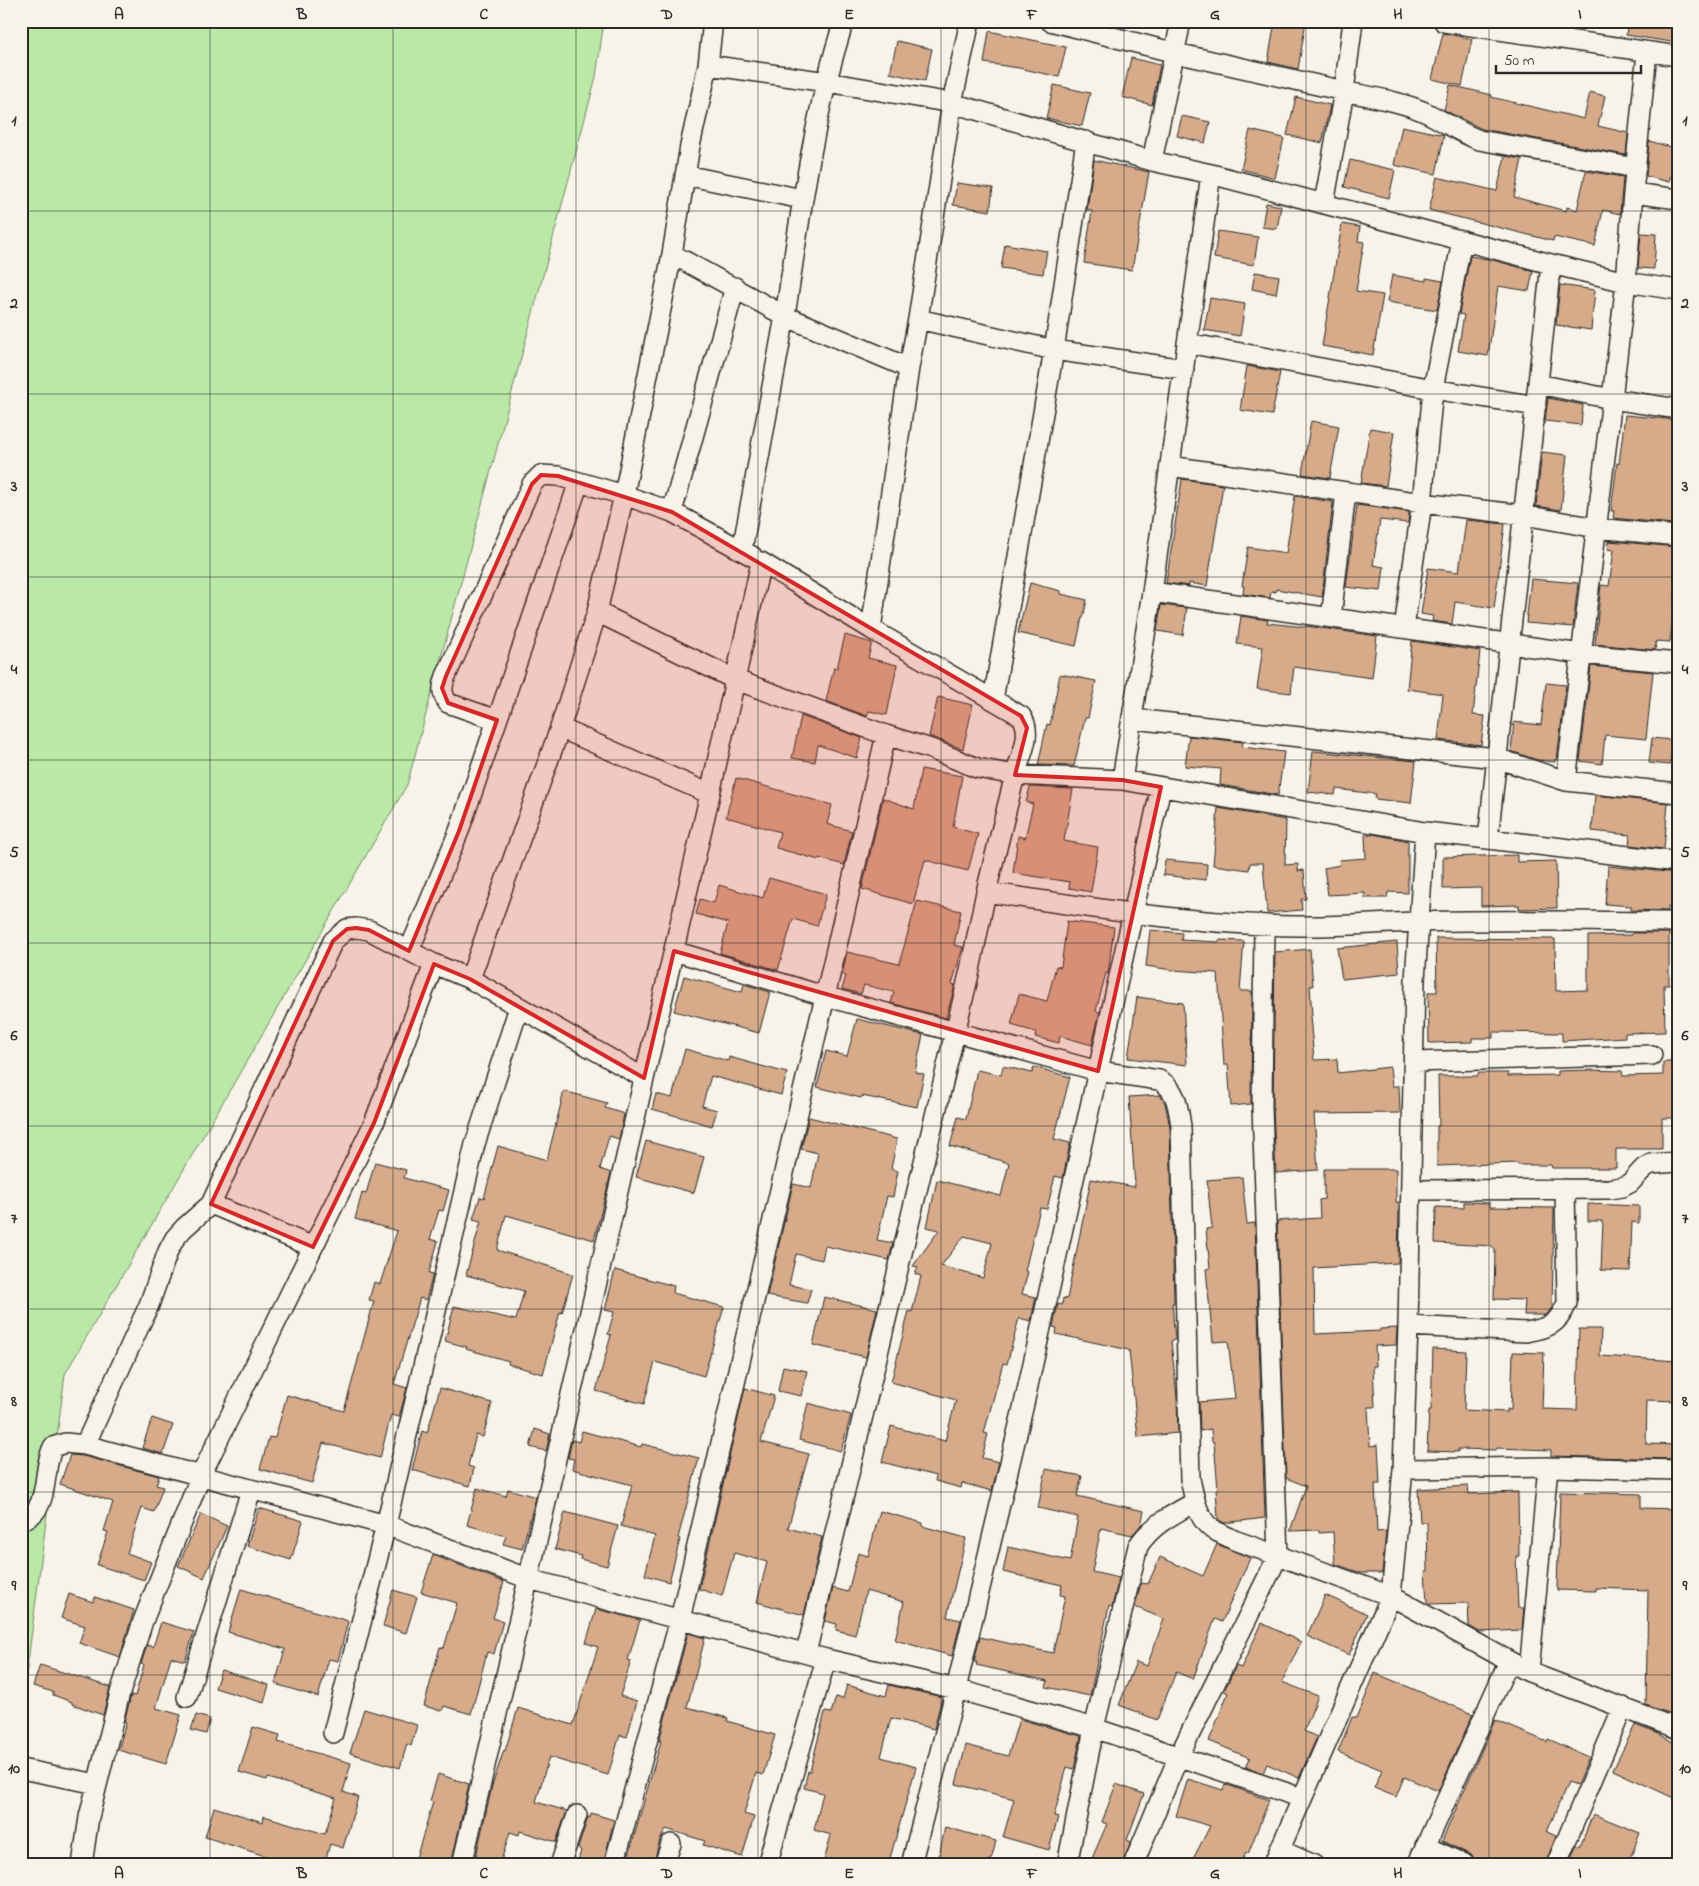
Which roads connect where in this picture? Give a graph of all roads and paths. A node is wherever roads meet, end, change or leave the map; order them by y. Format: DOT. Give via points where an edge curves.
graph roads {
  1 [pos="713,21"];
  2 [pos="844,21"];
  3 [pos="970,21"];
  4 [pos="1050,21"];
  5 [pos="1181,21"];
  6 [pos="1353,21"];
  7 [pos="1444,22"];
  8 [pos="1176,52"];
  9 [pos="1648,52"];
  10 [pos="1678,56"];
  11 [pos="708,65"];
  12 [pos="827,82"];
  13 [pos="1344,91"];
  14 [pos="952,104"];
  15 [pos="1086,141"];
  16 [pos="1152,161"];
  17 [pos="1636,168"];
  18 [pos="1211,174"];
  19 [pos="685,175"];
  20 [pos="1633,193"];
  21 [pos="802,199"];
  22 [pos="1678,199"];
  23 [pos="1324,204"];
  24 [pos="1462,240"];
  25 [pos="672,254"];
  26 [pos="1551,264"];
  27 [pos="1626,282"];
  28 [pos="735,287"];
  29 [pos="1678,290"];
  30 [pos="785,316"];
  31 [pos="918,319"];
  32 [pos="1187,343"];
  33 [pos="1054,350"];
  34 [pos="908,368"];
  35 [pos="1184,369"];
  36 [pos="1538,384"];
  37 [pos="1433,389"];
  38 [pos="1612,399"];
  39 [pos="1536,406"];
  40 [pos="1678,409"];
  41 [pos="1170,466"];
  42 [pos="579,482"];
  43 [pos="1346,492"];
  44 [pos="624,495"];
  45 [pos="1422,503"];
  46 [pos="672,512"];
  47 [pos="1524,515"];
  48 [pos="1596,528"];
  49 [pos="1678,536"];
  50 [pos="742,550"];
  51 [pos="761,562"];
  52 [pos="1152,592"];
  53 [pos="597,612"];
  54 [pos="1331,618"];
  55 [pos="1404,628"];
  56 [pos="871,629"];
  57 [pos="1510,644"];
  58 [pos="1581,654"];
  59 [pos="1678,664"];
  60 [pos="736,680"];
  61 [pos="993,700"];
  62 [pos="497,720"];
  63 [pos="1133,720"];
  64 [pos="560,728"];
  65 [pos="886,735"];
  66 [pos="1496,758"];
  67 [pos="1015,775"];
  68 [pos="1122,780"];
  69 [pos="1566,781"];
  70 [pos="1161,787"];
  71 [pos="1678,793"];
  72 [pos="710,794"];
  73 [pos="1425,832"];
  74 [pos="1488,839"];
  75 [pos="1678,862"];
  76 [pos="986,892"];
  77 [pos="1132,914"];
  78 [pos="1418,922"];
  79 [pos="1678,922"];
  80 [pos="1264,925"];
  81 [pos="409,951"];
  82 [pos="674,951"];
  83 [pos="434,964"];
  84 [pos="470,979"];
  85 [pos="824,996"];
  86 [pos="519,1007"];
  87 [pos="955,1030"];
  88 [pos="1652,1055"];
  89 [pos="1414,1062"];
  90 [pos="1098,1071"];
  91 [pos="644,1078"];
  92 [pos="1678,1162"];
  93 [pos="1411,1190"];
  94 [pos="1565,1190"];
  95 [pos="211,1204"];
  96 [pos="313,1247"];
  97 [pos="1408,1326"];
  98 [pos="85,1445"];
  99 [pos="1548,1467"];
  100 [pos="1403,1469"];
  101 [pos="1678,1470"];
  102 [pos="201,1475"];
  103 [pos="251,1490"];
  104 [pos="1195,1502"];
  105 [pos="21,1520"];
  106 [pos="386,1524"];
  107 [pos="1278,1556"];
  108 [pos="528,1579"];
  109 [pos="1391,1596"];
  110 [pos="680,1619"];
  111 [pos="806,1653"];
  112 [pos="826,1658"];
  113 [pos="1509,1662"];
  114 [pos="1529,1672"];
  115 [pos="956,1689"];
  116 [pos="187,1697"];
  117 [pos="1623,1707"];
  118 [pos="1094,1728"];
  119 [pos="1678,1729"];
  120 [pos="333,1732"];
  121 [pos="1178,1758"];
  122 [pos="21,1769"];
  123 [pos="97,1784"];
  124 [pos="1302,1798"];
  125 [pos="577,1815"];
  126 [pos="671,1844"];
  127 [pos="1425,1846"];
  128 [pos="1277,1857"];
  129 [pos="82,1865"];
  130 [pos="462,1865"];
  131 [pos="560,1865"];
  132 [pos="614,1865"];
  133 [pos="664,1865"];
  134 [pos="767,1865"];
  135 [pos="911,1865"];
  136 [pos="1067,1865"];
  137 [pos="1133,1865"];
  138 [pos="1314,1865"];
  139 [pos="1417,1865"];
  140 [pos="1466,1865"];
  141 [pos="1556,1865"];
  1 -- 11 [label="street"];
  2 -- 12 [label="street"];
  3 -- 14 [label="street"];
  4 -- 8 [label="street"];
  5 -- 8 [label="street"];
  6 -- 13 [label="street"];
  7 -- 9 [label="street"];
  8 -- 13 [label="street"];
  8 -- 16 [label="street"];
  9 -- 10 [label="street"];
  9 -- 17 [label="street"];
  11 -- 12 [label="street"];
  11 -- 19 [label="street"];
  12 -- 14 [label="street"];
  12 -- 21 [label="street"];
  13 -- 17 [label="street" via="1406,105 1479,140"];
  13 -- 23 [label="street"];
  14 -- 15 [label="street"];
  14 -- 31 [label="street"];
  15 -- 16 [label="street"];
  15 -- 33 [label="street"];
  16 -- 18 [label="street"];
  17 -- 20 [label="street"];
  18 -- 23 [label="street"];
  18 -- 32 [label="street"];
  19 -- 21 [label="street"];
  19 -- 25 [label="street"];
  20 -- 22 [label="street"];
  20 -- 27 [label="street"];
  21 -- 30 [label="street"];
  23 -- 24 [label="street"];
  24 -- 26 [label="street"];
  24 -- 37 [label="street"];
  25 -- 28 [label="street"];
  25 -- 44 [label="street"];
  26 -- 27 [label="street"];
  26 -- 36 [label="street"];
  27 -- 29 [label="street"];
  27 -- 38 [label="street"];
  28 -- 30 [label="street"];
  28 -- 46 [label="street"];
  30 -- 34 [label="street"];
  30 -- 50 [label="street"];
  31 -- 33 [label="street"];
  31 -- 34 [label="street"];
  32 -- 35 [label="street"];
  32 -- 37 [label="street"];
  33 -- 35 [label="street"];
  33 -- 61 [label="street"];
  34 -- 56 [label="street"];
  35 -- 41 [label="street"];
  36 -- 38 [label="street"];
  36 -- 39 [label="street"];
  37 -- 39 [label="street"];
  37 -- 45 [label="street"];
  38 -- 40 [label="street"];
  38 -- 48 [label="street"];
  39 -- 47 [label="street"];
  41 -- 43 [label="street"];
  41 -- 52 [label="street"];
  42 -- 44 [label="street"];
  42 -- 62 [label="street"];
  42 -- 62 [label="street" via="547,474 536,479 446,676 442,688 448,703"];
  43 -- 45 [label="street"];
  43 -- 54 [label="street"];
  44 -- 46 [label="street"];
  44 -- 53 [label="street"];
  45 -- 47 [label="street"];
  45 -- 55 [label="street"];
  46 -- 50 [label="street"];
  47 -- 48 [label="street"];
  47 -- 57 [label="street"];
  48 -- 49 [label="street"];
  48 -- 58 [label="street"];
  50 -- 51 [label="street"];
  51 -- 56 [label="street"];
  51 -- 60 [label="street"];
  52 -- 54 [label="street"];
  52 -- 63 [label="street"];
  53 -- 60 [label="street"];
  53 -- 64 [label="street"];
  54 -- 55 [label="street"];
  55 -- 57 [label="street"];
  56 -- 61 [label="street"];
  57 -- 58 [label="street"];
  57 -- 66 [label="street"];
  58 -- 59 [label="street"];
  58 -- 69 [label="street"];
  60 -- 65 [label="street"];
  60 -- 72 [label="street"];
  61 -- 67 [label="street" via="1021,716 1025,722 1027,736"];
  62 -- 81 [label="street" via="459,831"];
  63 -- 66 [label="street"];
  63 -- 68 [label="street"];
  64 -- 72 [label="street"];
  64 -- 84 [label="street"];
  65 -- 67 [label="street" via="977,768"];
  65 -- 85 [label="street"];
  66 -- 69 [label="street"];
  66 -- 74 [label="street"];
  67 -- 68 [label="street"];
  67 -- 76 [label="street"];
  68 -- 70 [label="street"];
  69 -- 71 [label="street"];
  70 -- 73 [label="street"];
  70 -- 77 [label="street"];
  72 -- 82 [label="street"];
  73 -- 74 [label="street"];
  73 -- 78 [label="street"];
  74 -- 75 [label="street"];
  76 -- 77 [label="street"];
  76 -- 87 [label="street"];
  77 -- 80 [label="street"];
  77 -- 90 [label="street"];
  78 -- 79 [label="street"];
  78 -- 80 [label="street"];
  78 -- 89 [label="street"];
  80 -- 107 [label="street" via="1262,1107"];
  81 -- 83 [label="street"];
  81 -- 95 [label="street" via="362,929 347,930 333,941"];
  82 -- 85 [label="street"];
  82 -- 91 [label="street"];
  83 -- 84 [label="street"];
  83 -- 96 [label="street" via="374,1123"];
  84 -- 86 [label="street"];
  85 -- 87 [label="street"];
  85 -- 110 [label="street"];
  86 -- 91 [label="street"];
  86 -- 106 [label="street" via="475,1144"];
  87 -- 90 [label="street"];
  87 -- 111 [label="street"];
  88 -- 89 [label="street"];
  89 -- 93 [label="street"];
  90 -- 104 [label="street" via="1159,1080 1168,1084 1178,1106 1190,1479"];
  90 -- 115 [label="street"];
  91 -- 108 [label="street"];
  92 -- 94 [label="street" via="1652,1164 1622,1187"];
  93 -- 94 [label="street"];
  93 -- 97 [label="street"];
  94 -- 97 [label="street" via="1567,1302 1555,1322 1543,1329 1526,1332"];
  95 -- 96 [label="street"];
  95 -- 98 [label="street" via="180,1233 168,1251 149,1305"];
  96 -- 102 [label="street"];
  97 -- 100 [label="street"];
  98 -- 102 [label="street"];
  98 -- 105 [label="street" via="65,1443 53,1447 41,1502 35,1513"];
  99 -- 100 [label="street"];
  99 -- 101 [label="street"];
  99 -- 114 [label="street"];
  100 -- 109 [label="street"];
  102 -- 103 [label="street"];
  102 -- 123 [label="street" via="143,1621 120,1693"];
  103 -- 106 [label="street"];
  103 -- 116 [label="street"];
  104 -- 107 [label="street" via="1212,1528"];
  104 -- 118 [label="street" via="1157,1524 1138,1546"];
  106 -- 108 [label="street"];
  106 -- 120 [label="street"];
  107 -- 109 [label="street"];
  107 -- 121 [label="street"];
  108 -- 110 [label="street"];
  108 -- 130 [label="street"];
  109 -- 113 [label="street"];
  109 -- 124 [label="street"];
  110 -- 111 [label="street"];
  110 -- 132 [label="street"];
  111 -- 112 [label="street"];
  112 -- 115 [label="street"];
  112 -- 134 [label="street"];
  113 -- 114 [label="street"];
  113 -- 127 [label="street"];
  114 -- 117 [label="street"];
  115 -- 118 [label="street"];
  115 -- 135 [label="street"];
  117 -- 119 [label="street"];
  117 -- 141 [label="street"];
  118 -- 121 [label="street"];
  118 -- 136 [label="street"];
  121 -- 124 [label="street"];
  121 -- 137 [label="street"];
  122 -- 123 [label="street"];
  123 -- 129 [label="street"];
  124 -- 128 [label="street"];
  125 -- 131 [label="street"];
  126 -- 133 [label="street"];
  127 -- 139 [label="street"];
  127 -- 140 [label="street"];
  128 -- 138 [label="street"];
}
